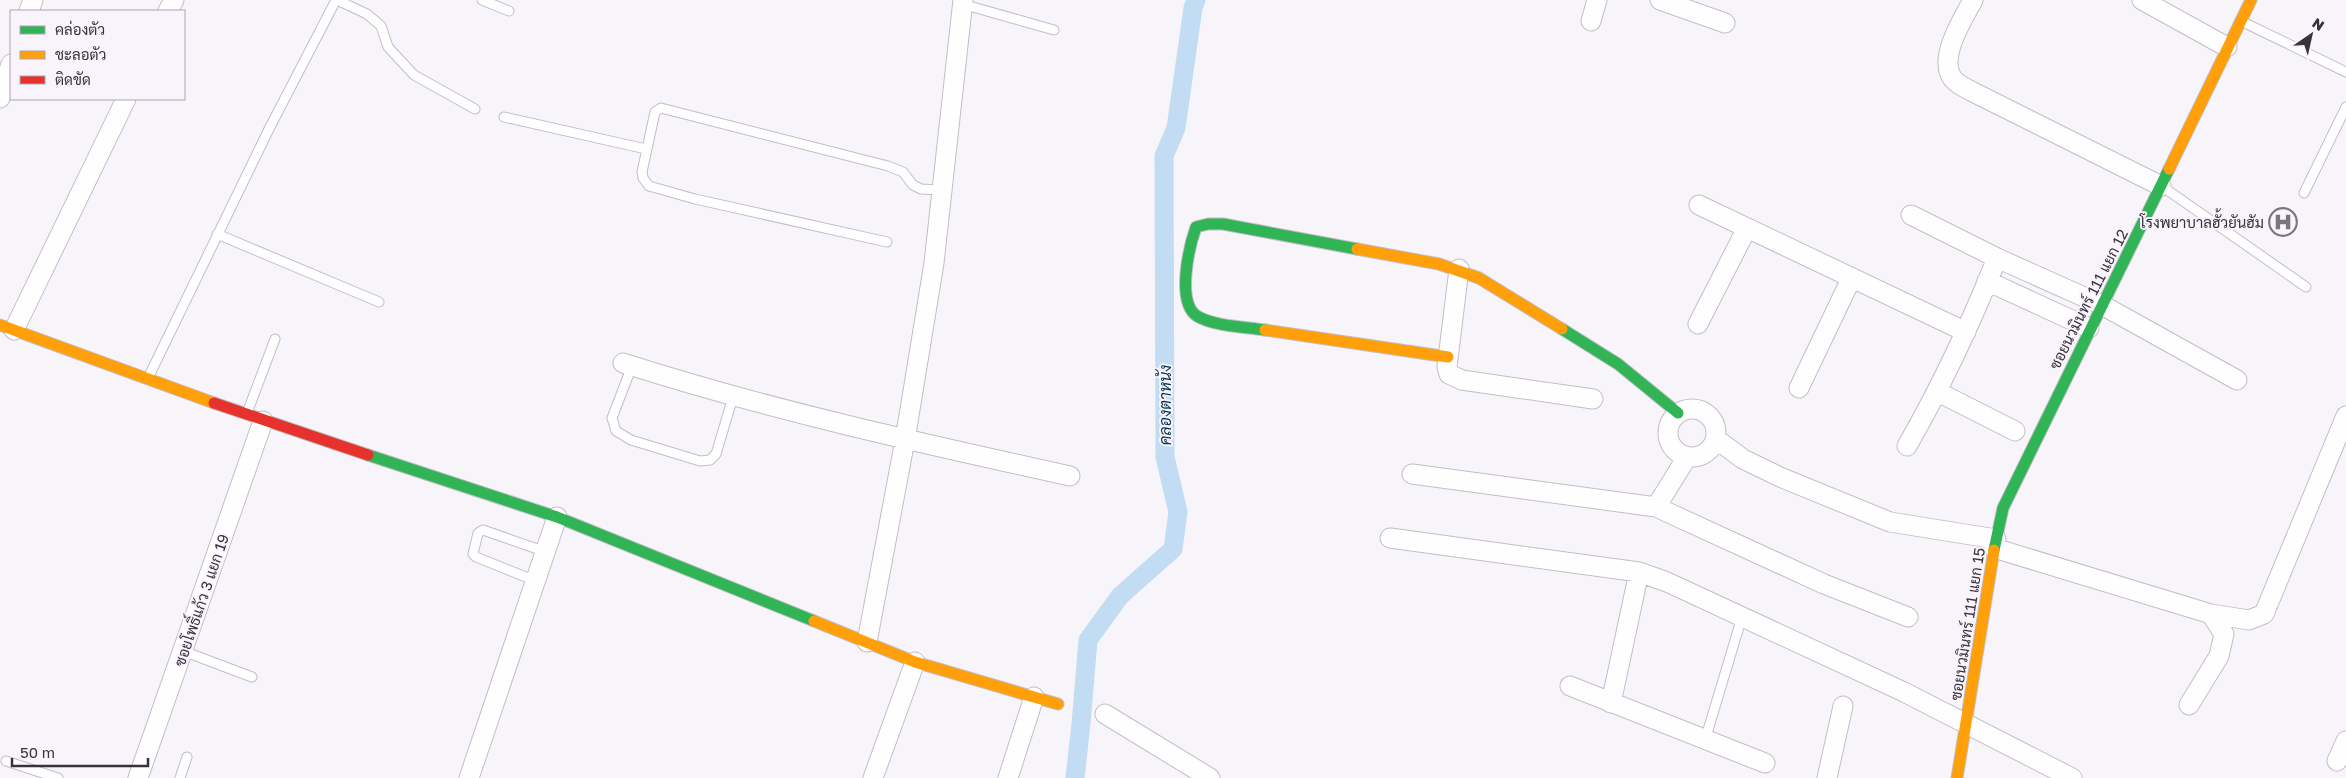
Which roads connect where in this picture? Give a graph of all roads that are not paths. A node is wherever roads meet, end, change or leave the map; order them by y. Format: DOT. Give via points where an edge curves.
graph roads {
  1 [pos="337,0"];
  2 [pos="482,0"];
  3 [pos="1597,0"];
  4 [pos="1660,0"];
  5 [pos="1973,0"];
  6 [pos="2142,0"];
  7 [pos="2251,0"];
  8 [pos="963,2"];
  9 [pos="509,11"];
  10 [pos="1591,21"];
  11 [pos="2240,21"];
  12 [pos="1725,23"];
  13 [pos="1054,30"];
  14 [pos="2227,47"];
  15 [pos="10,67"];
  16 [pos="2346,72"];
  17 [pos="0,98"];
  18 [pos="125,100"];
  19 [pos="2346,107"];
  20 [pos="475,109"];
  21 [pos="504,117"];
  22 [pos="646,149"];
  23 [pos="2161,186"];
  24 [pos="941,190"];
  25 [pos="2304,193"];
  26 [pos="1699,205"];
  27 [pos="1911,215"];
  28 [pos="1747,228"];
  29 [pos="217,234"];
  30 [pos="887,242"];
  31 [pos="1997,258"];
  32 [pos="1459,269"];
  33 [pos="1851,279"];
  34 [pos="1988,281"];
  35 [pos="2306,287"];
  36 [pos="379,302"];
  37 [pos="2102,306"];
  38 [pos="1698,324"];
  39 [pos="7,327"];
  40 [pos="2089,328"];
  41 [pos="1966,332"];
  42 [pos="274,339"];
  43 [pos="1448,357"];
  44 [pos="627,365"];
  45 [pos="147,379"];
  46 [pos="2237,380"];
  47 [pos="1799,388"];
  48 [pos="1938,392"];
  49 [pos="733,397"];
  50 [pos="1592,399"];
  51 [pos="1678,413"];
  52 [pos="2346,416"];
  53 [pos="254,418"];
  54 [pos="2015,431"];
  55 [pos="1716,438"];
  56 [pos="906,440"];
  57 [pos="1907,446"];
  58 [pos="1687,457"];
  59 [pos="1412,474"];
  60 [pos="1070,476"];
  61 [pos="2016,477"];
  62 [pos="1656,507"];
  63 [pos="558,517"];
  64 [pos="1390,538"];
  65 [pos="1995,543"];
  66 [pos="546,552"];
  67 [pos="1639,572"];
  68 [pos="536,581"];
  69 [pos="2211,614"];
  70 [pos="1742,617"];
  71 [pos="1908,617"];
  72 [pos="867,642"];
  73 [pos="183,652"];
  74 [pos="916,662"];
  75 [pos="252,677"];
  76 [pos="1570,686"];
  77 [pos="1034,697"];
  78 [pos="1611,703"];
  79 [pos="1058,704"];
  80 [pos="2189,705"];
  81 [pos="1843,706"];
  82 [pos="1104,714"];
  83 [pos="1967,724"];
  84 [pos="1705,740"];
  85 [pos="2346,741"];
  86 [pos="187,757"];
  87 [pos="6,760"];
  88 [pos="2338,761"];
  89 [pos="1765,763"];
  90 [pos="1200,776"];
  91 [pos="58,778"];
  92 [pos="138,778"];
  93 [pos="180,778"];
  94 [pos="469,778"];
  95 [pos="873,778"];
  96 [pos="1008,778"];
  97 [pos="1827,778"];
  98 [pos="1957,778"];
  99 [pos="2072,778"];
  1 -- 20 [label="lane" via="367,14 380,26 388,47 414,75"];
  1 -- 29 [label="lane"];
  2 -- 9 [label="lane"];
  3 -- 10 [label="street"];
  4 -- 12 [label="street"];
  5 -- 23 [label="street" via="1948,55 1954,81"];
  6 -- 14 [label="street"];
  7 -- 11 [label="street, ซอยนวมินทร์ 111 แยก 12"];
  8 -- 13 [label="lane"];
  8 -- 24 [label="street"];
  11 -- 14 [label="street, ซอยนวมินทร์ 111 แยก 12"];
  11 -- 16 [label="lane"];
  14 -- 23 [label="street, ซอยนวมินทร์ 111 แยก 12"];
  15 -- 17 [label="street"];
  18 -- 39 [label="street"];
  19 -- 25 [label="lane"];
  21 -- 22 [label="lane"];
  22 -- 24 [label="lane" via="651,122 655,112 661,108 888,166 903,172 921,189"];
  22 -- 30 [label="lane" via="642,172 649,186"];
  23 -- 35 [label="lane"];
  23 -- 37 [label="street, ซอยนวมินทร์ 111 แยก 12"];
  24 -- 56 [label="street" via="934,263"];
  26 -- 28 [label="street"];
  27 -- 31 [label="street"];
  28 -- 33 [label="street"];
  28 -- 38 [label="street"];
  29 -- 36 [label="lane"];
  29 -- 45 [label="lane"];
  31 -- 34 [label="street"];
  31 -- 37 [label="street"];
  32 -- 43 [label="street"];
  32 -- 43 [label="street" via="1223,224 1196,227 1191,238 1185,291 1188,307 1206,320"];
  32 -- 51 [label="street" via="1479,278 1618,364"];
  33 -- 41 [label="street"];
  33 -- 47 [label="street"];
  34 -- 40 [label="street"];
  34 -- 41 [label="street"];
  37 -- 40 [label="street, ซอยนวมินทร์ 111 แยก 12"];
  37 -- 46 [label="street"];
  39 -- 45 [label="street"];
  40 -- 61 [label="street, ซอยนวมินทร์ 111 แยก 12"];
  41 -- 48 [label="street"];
  42 -- 53 [label="lane"];
  43 -- 50 [label="street" via="1449,374 1462,380"];
  44 -- 49 [label="street"];
  44 -- 49 [label="lane" via="612,418 616,431 631,440 700,462 710,460 716,454"];
  45 -- 53 [label="street"];
  48 -- 54 [label="street"];
  48 -- 57 [label="street"];
  49 -- 56 [label="street"];
  51 -- 55 [label="street" via="1687,409 1706,413 1716,429"];
  51 -- 58 [label="street" via="1668,428 1668,438 1678,454"];
  52 -- 69 [label="street" via="2264,614 2249,620"];
  53 -- 63 [label="street"];
  53 -- 73 [label="street, ซอยโพธิ์แก้ว 3 แยก 19"];
  55 -- 58 [label="street" via="1705,454"];
  55 -- 65 [label="street" via="1743,459 1780,477 1890,522"];
  56 -- 60 [label="street"];
  56 -- 72 [label="street"];
  58 -- 62 [label="street"];
  59 -- 62 [label="street"];
  61 -- 65 [label="street, ซอยนวมินทร์ 111 แยก 15" via="2002,508"];
  62 -- 71 [label="street" via="1824,584"];
  63 -- 66 [label="street"];
  63 -- 72 [label="street"];
  64 -- 67 [label="street"];
  65 -- 69 [label="street"];
  65 -- 83 [label="street, ซอยนวมินทร์ 111 แยก 15"];
  66 -- 68 [label="street"];
  66 -- 68 [label="lane" via="483,530 475,540 472,549 476,558"];
  67 -- 70 [label="street"];
  67 -- 78 [label="street"];
  68 -- 94 [label="street"];
  69 -- 80 [label="street" via="2224,634 2219,656"];
  70 -- 83 [label="street"];
  70 -- 84 [label="lane"];
  72 -- 74 [label="street"];
  73 -- 75 [label="lane"];
  73 -- 92 [label="street, ซอยโพธิ์แก้ว 3 แยก 19"];
  74 -- 77 [label="street"];
  74 -- 95 [label="street"];
  76 -- 78 [label="street"];
  77 -- 79 [label="street"];
  77 -- 96 [label="street"];
  78 -- 84 [label="street"];
  81 -- 97 [label="street"];
  82 -- 90 [label="street"];
  83 -- 98 [label="street, ซอยนวมินทร์ 111 แยก 15"];
  83 -- 99 [label="street"];
  84 -- 89 [label="street"];
  85 -- 88 [label="street"];
  86 -- 93 [label="lane"];
  87 -- 91 [label="lane"];
}
